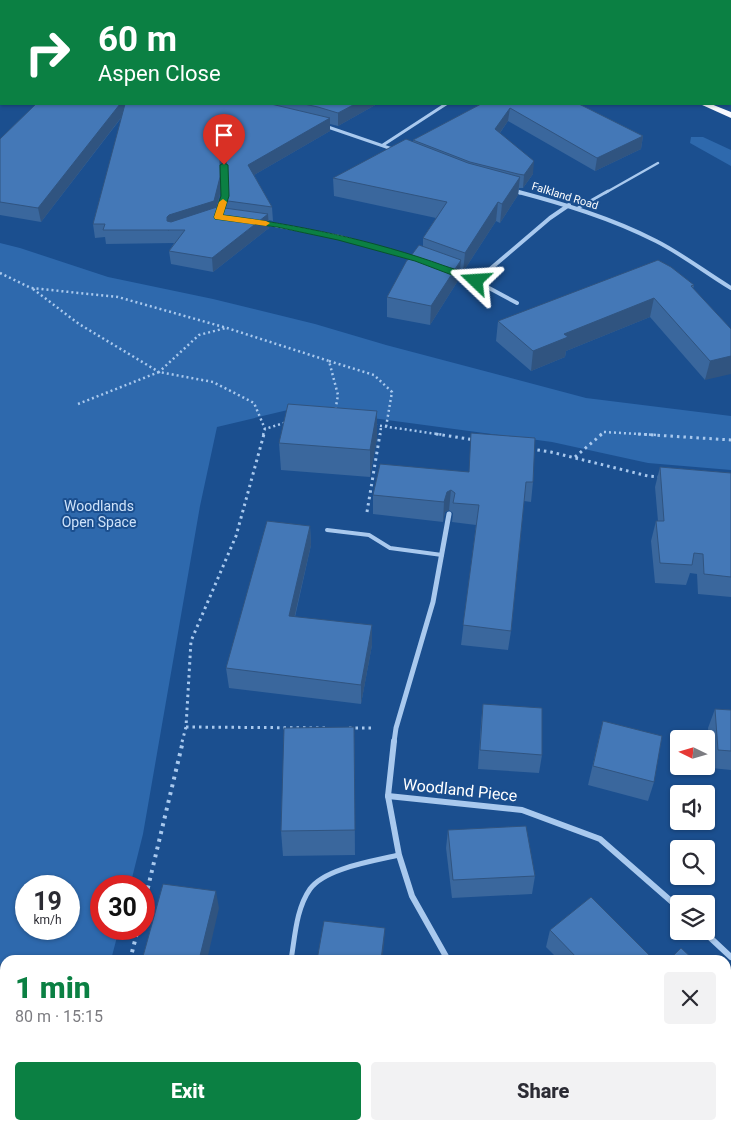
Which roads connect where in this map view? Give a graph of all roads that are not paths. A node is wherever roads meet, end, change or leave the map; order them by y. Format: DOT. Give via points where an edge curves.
graph roads {
  1 [pos="444,105"];
  2 [pos="706,105"];
  3 [pos="731,115"];
  4 [pos="318,123"];
  5 [pos="383,144"];
  6 [pos="400,152"];
  7 [pos="658,163"];
  8 [pos="224,165"];
  9 [pos="505,188"];
  10 [pos="570,205"];
  11 [pos="578,208"];
  12 [pos="218,217"];
  13 [pos="257,222"];
  14 [pos="418,260"];
  15 [pos="451,272"];
  16 [pos="476,281"];
  17 [pos="731,288"];
  18 [pos="517,303"];
  19 [pos="449,514"];
  20 [pos="327,530"];
  21 [pos="442,555"];
  22 [pos="388,796"];
  23 [pos="399,855"];
  24 [pos="670,900"];
  25 [pos="712,940"];
  26 [pos="292,955"];
  27 [pos="445,955"];
  28 [pos="728,955"];
  1 -- 5 [label="street"];
  2 -- 3 [label="highway"];
  4 -- 5 [label="street"];
  5 -- 6 [label="street"];
  7 -- 11 [label="lane"];
  8 -- 12 [label="street" via="225,196"];
  9 -- 10 [label="street, Falkland Road"];
  10 -- 11 [label="street, Falkland Road"];
  10 -- 16 [label="street"];
  11 -- 17 [label="street, Falkland Road" via="658,242"];
  13 -- 14 [label="street" via="339,237"];
  15 -- 16 [label="street"];
  16 -- 18 [label="street"];
  19 -- 21 [label="street, Woodland Piece"];
  20 -- 21 [label="lane" via="364,534 390,548"];
  21 -- 22 [label="street, Woodland Piece" via="433,602 396,728"];
  22 -- 23 [label="street, Woodland Piece"];
  22 -- 24 [label="street, Woodland Piece" via="522,810 600,839"];
  23 -- 26 [label="lane" via="339,870 310,888 297,923"];
  23 -- 27 [label="street, Woodland Piece" via="412,896"];
  25 -- 28 [label="street"];
}
